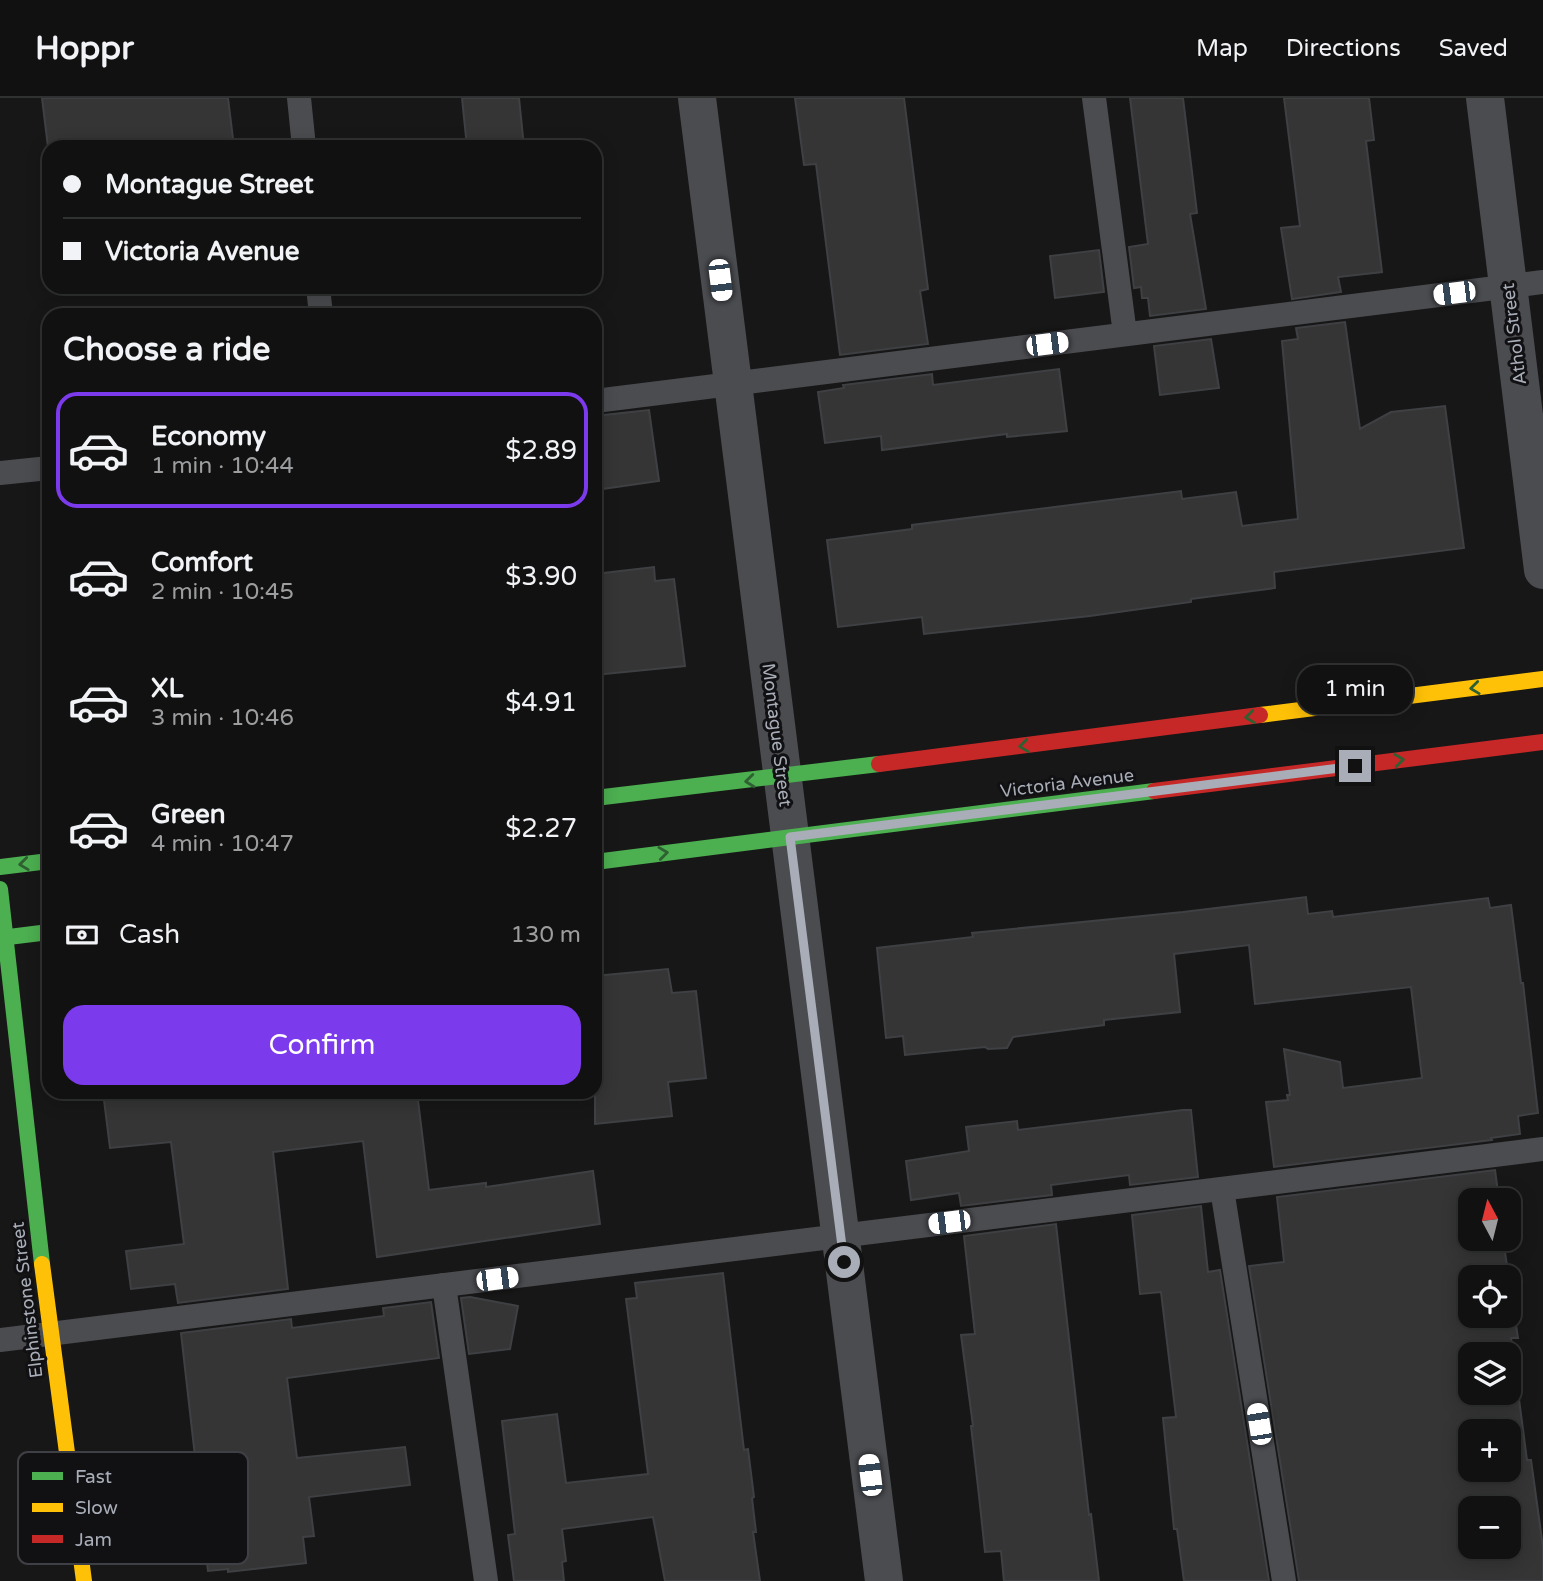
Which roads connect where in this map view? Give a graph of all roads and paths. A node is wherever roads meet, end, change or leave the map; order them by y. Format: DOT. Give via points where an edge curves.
graph roads {
  1 [pos="299,98"];
  2 [pos="697,98"];
  3 [pos="1094,98"];
  4 [pos="1485,98"];
  5 [pos="303,140"];
  6 [pos="1526,284"];
  7 [pos="1125,334"];
  8 [pos="733,384"];
  9 [pos="602,400"];
  10 [pos="42,469"];
  11 [pos="0,473"];
  12 [pos="1543,570"];
  13 [pos="1543,679"];
  14 [pos="1543,742"];
  15 [pos="782,777"];
  16 [pos="602,797"];
  17 [pos="790,837"];
  18 [pos="602,861"];
  19 [pos="42,862"];
  20 [pos="0,867"];
  21 [pos="0,889"];
  22 [pos="42,933"];
  23 [pos="3,938"];
  24 [pos="1543,1149"];
  25 [pos="1222,1189"];
  26 [pos="840,1236"];
  27 [pos="444,1285"];
  28 [pos="50,1334"];
  29 [pos="0,1340"];
  30 [pos="66,1452"];
  31 [pos="486,1581"];
  32 [pos="884,1581"];
  33 [pos="1284,1581"];
  1 -- 5 [label="lane"];
  2 -- 8 [label="street, Montague Street"];
  3 -- 7 [label="lane"];
  4 -- 6 [label="street, Athol Street"];
  6 -- 7 [label="lane"];
  6 -- 12 [label="street, Athol Street"];
  7 -- 8 [label="lane"];
  8 -- 9 [label="lane"];
  8 -- 15 [label="street, Montague Street"];
  10 -- 11 [label="lane"];
  13 -- 15 [label="street, one-way"];
  17 -- 14 [label="street, Victoria Avenue, one-way"];
  15 -- 16 [label="street, one-way"];
  15 -- 17 [label="street, Montague Street"];
  18 -- 17 [label="street, Victoria Avenue, one-way"];
  17 -- 26 [label="street, Montague Street"];
  19 -- 20 [label="street, one-way"];
  21 -- 23 [label="street, Elphinstone Street"];
  22 -- 23 [label="street"];
  23 -- 28 [label="street, Elphinstone Street"];
  24 -- 25 [label="lane"];
  25 -- 26 [label="lane"];
  25 -- 33 [label="lane"];
  26 -- 27 [label="lane"];
  26 -- 32 [label="street, Montague Street"];
  27 -- 28 [label="lane"];
  27 -- 31 [label="lane"];
  28 -- 29 [label="lane"];
  28 -- 30 [label="street, Elphinstone Street"];
}
